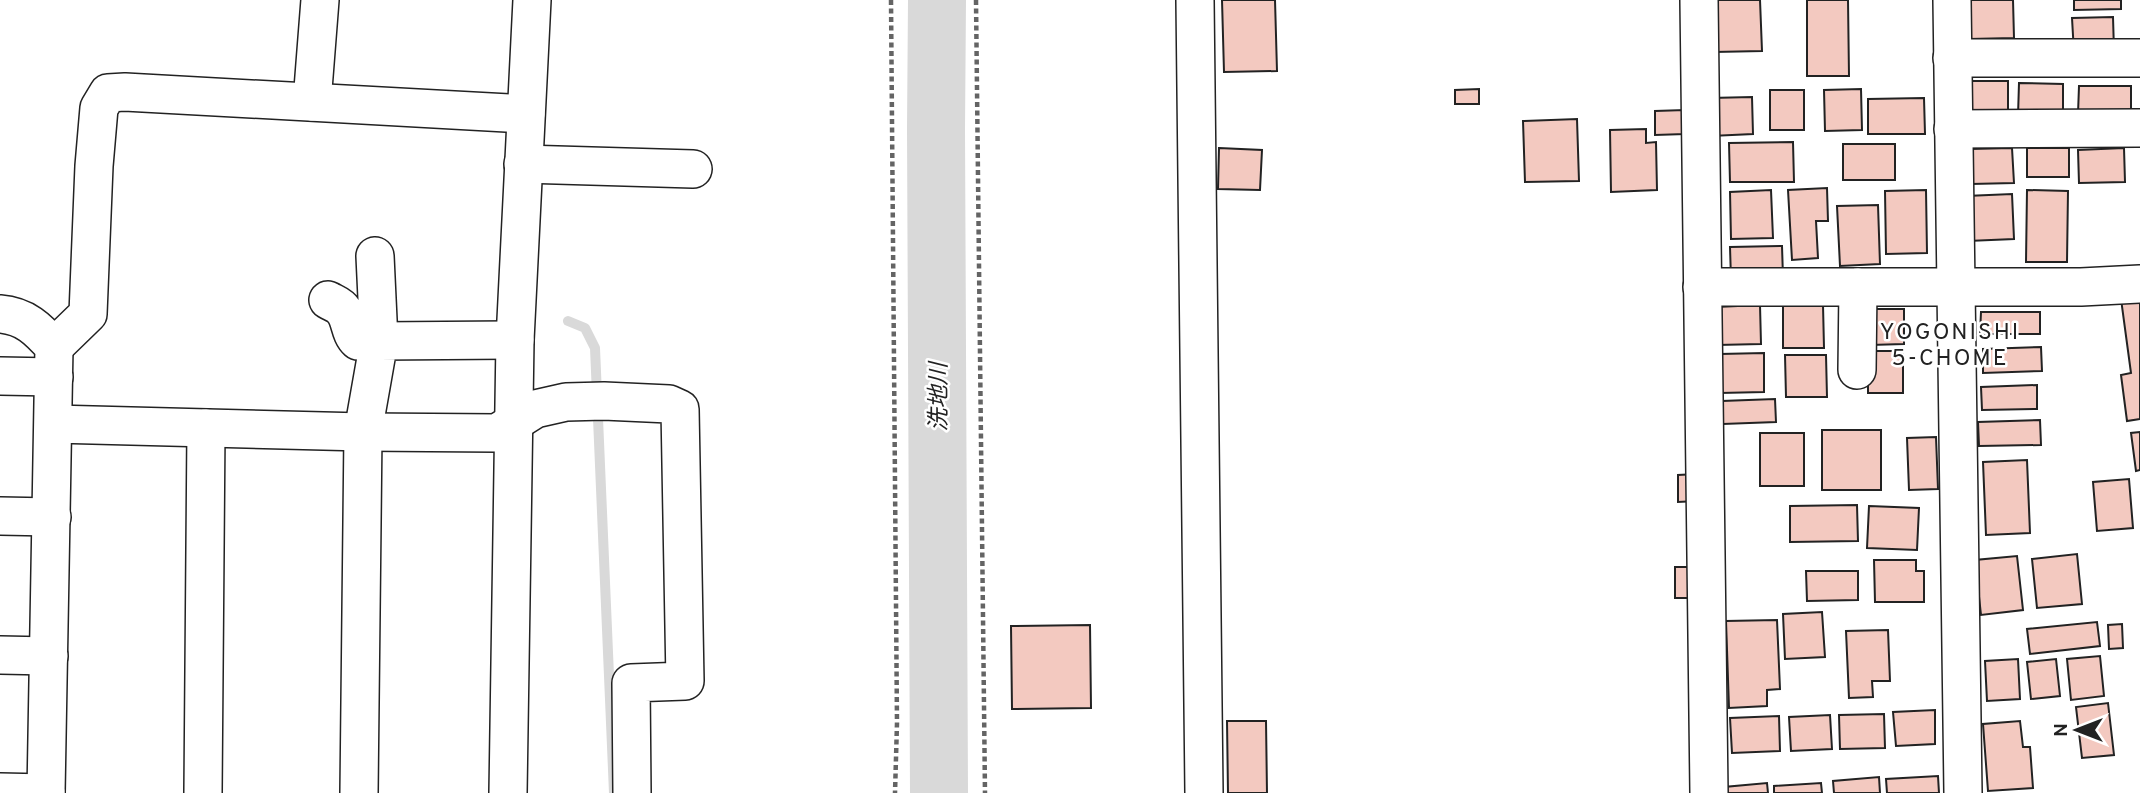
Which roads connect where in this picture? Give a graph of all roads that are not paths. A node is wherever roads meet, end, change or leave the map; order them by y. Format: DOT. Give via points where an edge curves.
graph roads {
  1 [pos="320,0"];
  2 [pos="532,0"];
  3 [pos="1195,0"];
  4 [pos="1699,0"];
  5 [pos="1952,0"];
  6 [pos="1952,58"];
  7 [pos="2140,58"];
  8 [pos="312,102"];
  9 [pos="526,114"];
  10 [pos="2140,128"];
  11 [pos="1953,129"];
  12 [pos="523,164"];
  13 [pos="693,169"];
  14 [pos="375,256"];
  15 [pos="2140,284"];
  16 [pos="1702,287"];
  17 [pos="1858,287"];
  18 [pos="1955,288"];
  19 [pos="328,300"];
  20 [pos="0,314"];
  21 [pos="515,340"];
  22 [pos="379,341"];
  23 [pos="54,362"];
  24 [pos="1857,370"];
  25 [pos="0,376"];
  26 [pos="513,422"];
  27 [pos="54,424"];
  28 [pos="206,428"];
  29 [pos="363,432"];
  30 [pos="0,516"];
  31 [pos="52,516"];
  32 [pos="0,655"];
  33 [pos="49,656"];
  34 [pos="0,792"];
  35 [pos="47,793"];
  36 [pos="203,793"];
  37 [pos="359,793"];
  38 [pos="508,793"];
  39 [pos="632,793"];
  40 [pos="1204,793"];
  41 [pos="1709,793"];
  42 [pos="1963,793"];
  1 -- 8 [label="street"];
  2 -- 9 [label="street"];
  3 -- 40 [label="street"];
  4 -- 16 [label="street"];
  5 -- 6 [label="street"];
  6 -- 7 [label="street"];
  6 -- 11 [label="street"];
  8 -- 9 [label="street"];
  8 -- 23 [label="street" via="108,93 99,108 88,314"];
  9 -- 12 [label="street"];
  10 -- 11 [label="street"];
  11 -- 18 [label="street"];
  12 -- 13 [label="street"];
  12 -- 21 [label="street"];
  14 -- 22 [label="street"];
  15 -- 18 [label="street"];
  16 -- 17 [label="street"];
  16 -- 41 [label="street"];
  17 -- 18 [label="street"];
  17 -- 24 [label="street"];
  18 -- 42 [label="street"];
  19 -- 22 [label="street" via="342,308 358,341"];
  20 -- 23 [label="street" via="15,315 35,326"];
  21 -- 22 [label="street"];
  21 -- 26 [label="street"];
  22 -- 29 [label="street"];
  23 -- 25 [label="street"];
  23 -- 27 [label="street"];
  26 -- 29 [label="street" via="497,433"];
  26 -- 38 [label="street"];
  26 -- 39 [label="street" via="534,409 566,402 669,404 680,410 685,681 631,683"];
  27 -- 28 [label="street"];
  27 -- 31 [label="street"];
  28 -- 29 [label="street"];
  28 -- 36 [label="street"];
  29 -- 37 [label="street"];
  30 -- 31 [label="street"];
  31 -- 33 [label="street"];
  32 -- 33 [label="street"];
  33 -- 35 [label="street"];
  34 -- 35 [label="street"];
}
